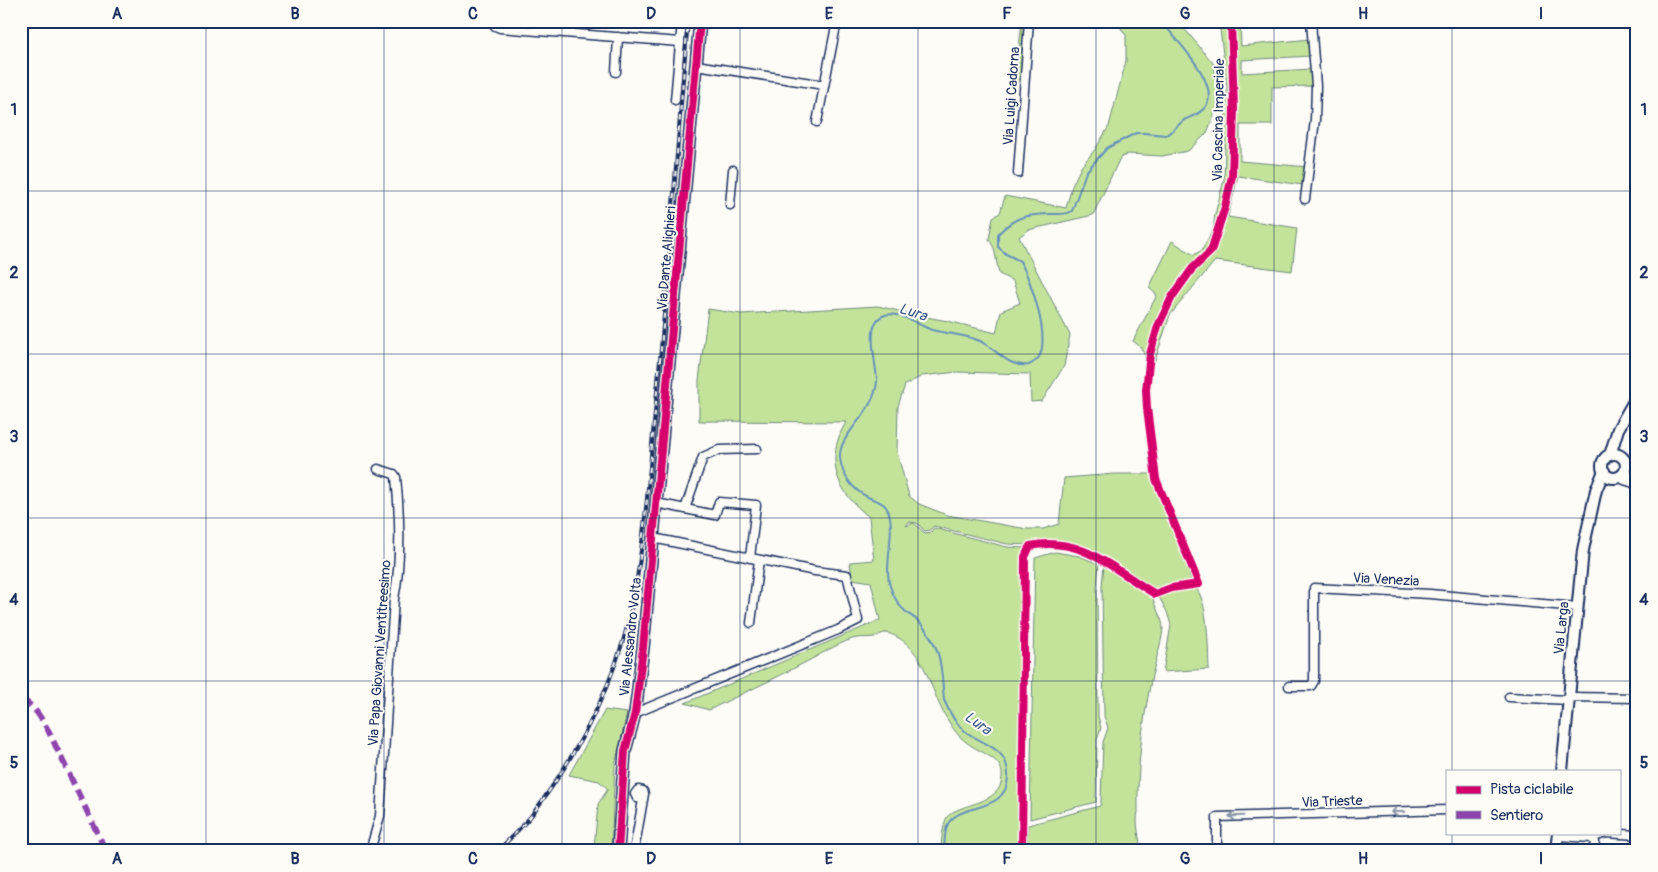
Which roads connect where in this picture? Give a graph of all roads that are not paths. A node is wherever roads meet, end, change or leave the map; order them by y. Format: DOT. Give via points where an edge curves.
graph roads {
  1 [pos="492,21"];
  2 [pos="557,21"];
  3 [pos="682,21"];
  4 [pos="700,21"];
  5 [pos="838,21"];
  6 [pos="1029,21"];
  7 [pos="1311,21"];
  8 [pos="556,32"];
  9 [pos="618,37"];
  10 [pos="680,42"];
  11 [pos="696,65"];
  12 [pos="616,72"];
  13 [pos="824,85"];
  14 [pos="675,100"];
  15 [pos="817,122"];
  16 [pos="733,170"];
  17 [pos="1018,173"];
  18 [pos="1305,198"];
  19 [pos="730,205"];
  20 [pos="1637,396"];
  21 [pos="1629,410"];
  22 [pos="757,449"];
  23 [pos="1610,455"];
  24 [pos="1623,458"];
  25 [pos="378,469"];
  26 [pos="1615,473"];
  27 [pos="1635,484"];
  28 [pos="657,500"];
  29 [pos="685,509"];
  30 [pos="653,538"];
  31 [pos="750,558"];
  32 [pos="760,560"];
  33 [pos="1577,608"];
  34 [pos="751,624"];
  35 [pos="1288,686"];
  36 [pos="1509,697"];
  37 [pos="1637,698"];
  38 [pos="1568,699"];
  39 [pos="635,713"];
  40 [pos="1562,770"];
  41 [pos="642,799"];
  42 [pos="1446,810"];
  43 [pos="1637,834"];
  44 [pos="1558,835"];
  45 [pos="1591,838"];
  46 [pos="370,851"];
  47 [pos="618,851"];
  48 [pos="634,851"];
  49 [pos="1217,851"];
  50 [pos="1556,851"];
  51 [pos="1593,851"];
  1 -- 8 [label="street" via="500,28"];
  2 -- 8 [label="street"];
  3 -- 10 [label="street"];
  4 -- 11 [label="street, Via Dante Alighieri"];
  5 -- 13 [label="street"];
  6 -- 17 [label="street, Via Luigi Cadorna"];
  7 -- 18 [label="street" via="1315,120"];
  8 -- 9 [label="street"];
  9 -- 10 [label="street"];
  9 -- 12 [label="street"];
  10 -- 14 [label="street"];
  11 -- 13 [label="street"];
  11 -- 28 [label="street, Via Dante Alighieri"];
  13 -- 15 [label="street"];
  16 -- 19 [label="street"];
  20 -- 21 [label="street"];
  21 -- 23 [label="street" via="1618,429"];
  21 -- 24 [label="street" via="1621,435"];
  22 -- 29 [label="street" via="720,450 703,457"];
  23 -- 24 [label="street" via="1617,454"];
  23 -- 26 [label="street" via="1603,462"];
  24 -- 26 [label="street"];
  25 -- 46 [label="street, Via Papa Giovanni Ventitreesimo" via="396,477 400,513 380,816"];
  26 -- 27 [label="street"];
  26 -- 33 [label="street, Via Larga" via="1596,490 1583,550"];
  28 -- 29 [label="street"];
  28 -- 30 [label="street, Via Alessandro Volta"];
  29 -- 31 [label="street" via="715,515 719,502 756,505"];
  30 -- 31 [label="street"];
  30 -- 39 [label="street, Via Alessandro Volta"];
  31 -- 32 [label="street"];
  32 -- 34 [label="street"];
  32 -- 39 [label="street" via="847,575 858,620"];
  33 -- 35 [label="street, Via Venezia" via="1430,594 1314,588 1314,682 1311,686"];
  33 -- 38 [label="street, Via Larga"];
  36 -- 38 [label="street"];
  37 -- 38 [label="street"];
  38 -- 40 [label="street, Via Larga"];
  39 -- 47 [label="street, Via Alessandro Volta" via="626,751"];
  41 -- 48 [label="street"];
  42 -- 49 [label="street, Via Trieste, one-way" via="1217,817"];
  43 -- 45 [label="street" via="1606,834"];
  44 -- 45 [label="street"];
  44 -- 50 [label="street"];
  45 -- 51 [label="street" via="1595,842"];
}
